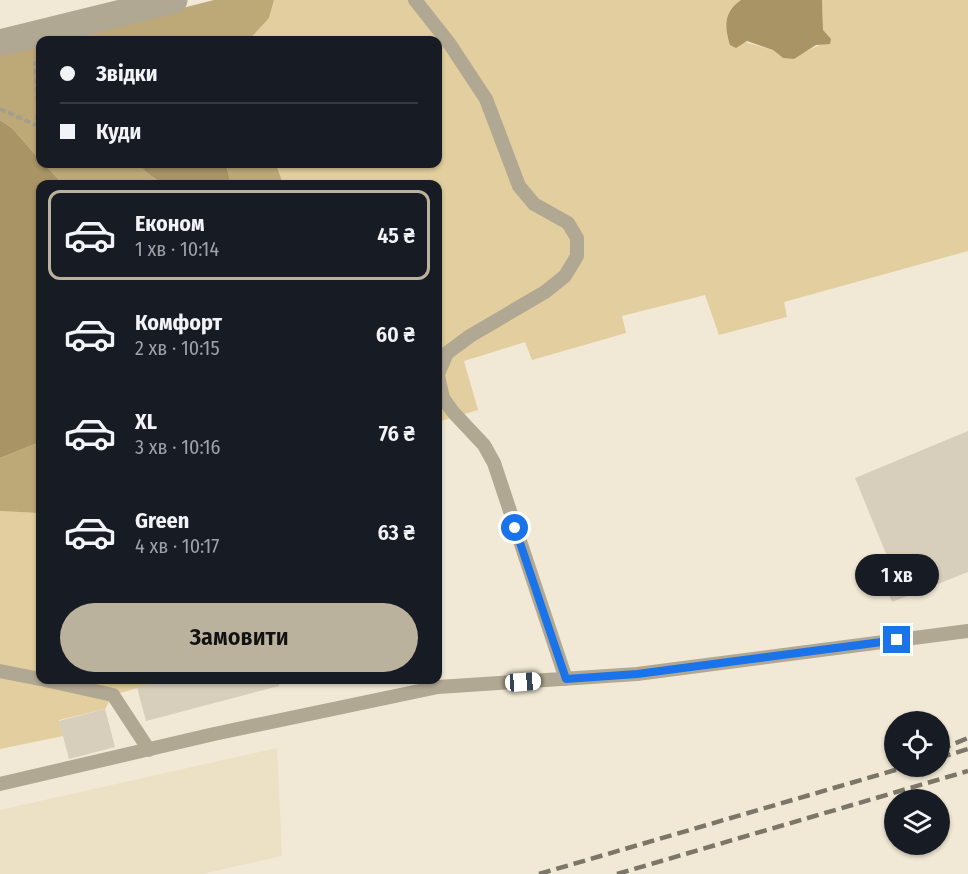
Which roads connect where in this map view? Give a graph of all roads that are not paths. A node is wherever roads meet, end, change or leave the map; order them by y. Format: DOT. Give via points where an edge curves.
graph roads {
  1 [pos="174,0"];
  2 [pos="415,0"];
  3 [pos="0,43"];
  4 [pos="442,365"];
  5 [pos="442,393"];
  6 [pos="968,631"];
  7 [pos="0,670"];
  8 [pos="36,678"];
  9 [pos="566,679"];
  10 [pos="65,684"];
  11 [pos="149,750"];
  12 [pos="0,784"];
  1 -- 3 [label="street"];
  2 -- 4 [label="lane" via="486,99 519,186 534,204 568,223 577,238 577,256 565,276 470,336 447,353"];
  5 -- 9 [label="lane" via="453,412 484,445 494,464"];
  6 -- 9 [label="lane" via="637,674"];
  7 -- 8 [label="lane"];
  9 -- 11 [label="lane" via="438,687"];
  10 -- 11 [label="lane" via="112,695"];
  11 -- 12 [label="lane"];
}
